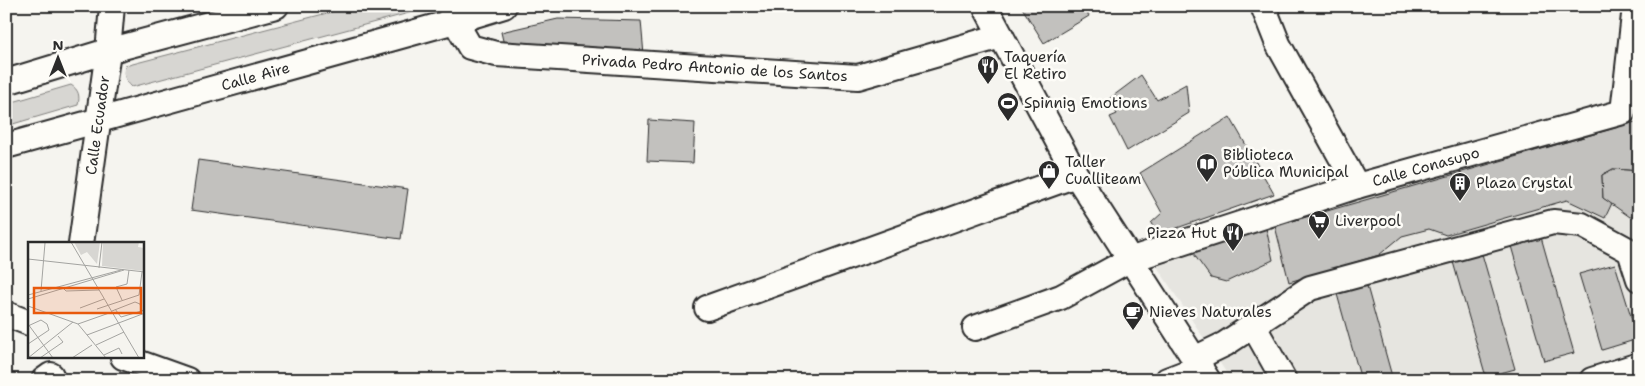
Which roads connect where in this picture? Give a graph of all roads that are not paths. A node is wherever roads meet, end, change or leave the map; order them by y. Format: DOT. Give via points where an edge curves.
graph roads {
  1 [pos="112,6"];
  2 [pos="276,6"];
  3 [pos="504,6"];
  4 [pos="985,6"];
  5 [pos="1263,6"];
  6 [pos="1636,6"];
  7 [pos="453,14"];
  8 [pos="1001,36"];
  9 [pos="108,51"];
  10 [pos="6,82"];
  11 [pos="98,121"];
  12 [pos="6,146"];
  13 [pos="1076,175"];
  14 [pos="1356,186"];
  15 [pos="81,242"];
  16 [pos="1129,260"];
  17 [pos="1639,279"];
  18 [pos="706,308"];
  19 [pos="6,314"];
  20 [pos="28,323"];
  21 [pos="1253,325"];
  22 [pos="975,328"];
  23 [pos="126,358"];
  24 [pos="1639,365"];
  25 [pos="1202,368"];
  26 [pos="187,380"];
  27 [pos="1167,380"];
  28 [pos="1284,380"];
  29 [pos="1592,380"];
  1 -- 9 [label="street, Calle Ecuador"];
  2 -- 9 [label="street"];
  3 -- 7 [label="street, Calle Aire"];
  4 -- 8 [label="street"];
  5 -- 14 [label="street" via="1278,44"];
  6 -- 14 [label="street, Calle Conasupo" via="1623,112"];
  7 -- 8 [label="street, Privada Pedro Antonio de los Santos" via="470,47 496,54 858,77"];
  7 -- 11 [label="street, Calle Aire"];
  8 -- 13 [label="street"];
  9 -- 10 [label="street"];
  9 -- 11 [label="street, Calle Ecuador"];
  11 -- 12 [label="street, Calle Aire"];
  11 -- 15 [label="street, Calle Ecuador"];
  13 -- 16 [label="street"];
  13 -- 18 [label="street"];
  14 -- 16 [label="street, Calle Conasupo"];
  16 -- 22 [label="street, Calle Conasupo" via="1061,297"];
  16 -- 25 [label="street"];
  17 -- 21 [label="street" via="1630,251 1582,225 1553,222 1310,288"];
  19 -- 20 [label="street"];
  21 -- 25 [label="street" via="1225,344"];
  21 -- 28 [label="street"];
  23 -- 26 [label="street"];
  24 -- 29 [label="street"];
  25 -- 27 [label="street"];
}
